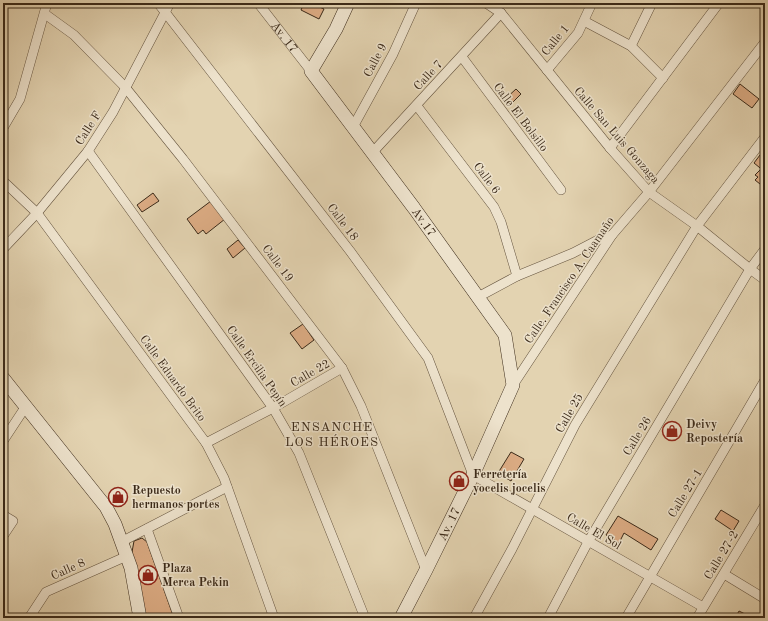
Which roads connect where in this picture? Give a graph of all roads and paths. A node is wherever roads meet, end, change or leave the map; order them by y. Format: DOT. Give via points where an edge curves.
graph roads {
  1 [pos="47,3"];
  2 [pos="158,3"];
  3 [pos="170,3"];
  4 [pos="258,3"];
  5 [pos="348,3"];
  6 [pos="416,3"];
  7 [pos="486,3"];
  8 [pos="652,3"];
  9 [pos="719,3"];
  10 [pos="589,5"];
  11 [pos="165,12"];
  12 [pos="501,13"];
  13 [pos="45,14"];
  14 [pos="584,20"];
  15 [pos="765,42"];
  16 [pos="632,46"];
  17 [pos="462,57"];
  18 [pos="546,70"];
  19 [pos="311,71"];
  20 [pos="663,78"];
  21 [pos="125,87"];
  22 [pos="417,106"];
  23 [pos="353,127"];
  24 [pos="3,128"];
  25 [pos="765,137"];
  26 [pos="610,148"];
  27 [pos="88,151"];
  28 [pos="372,153"];
  29 [pos="3,181"];
  30 [pos="561,190"];
  31 [pos="649,192"];
  32 [pos="37,213"];
  33 [pos="697,226"];
  34 [pos="612,235"];
  35 [pos="3,249"];
  36 [pos="765,249"];
  37 [pos="750,269"];
  38 [pos="517,276"];
  39 [pos="765,280"];
  40 [pos="478,297"];
  41 [pos="342,368"];
  42 [pos="3,378"];
  43 [pos="765,380"];
  44 [pos="513,385"];
  45 [pos="26,406"];
  46 [pos="273,408"];
  47 [pos="3,441"];
  48 [pos="206,443"];
  49 [pos="473,475"];
  50 [pos="227,487"];
  51 [pos="765,505"];
  52 [pos="532,509"];
  53 [pos="3,515"];
  54 [pos="147,529"];
  55 [pos="3,536"];
  56 [pos="122,541"];
  57 [pos="588,542"];
  58 [pos="127,556"];
  59 [pos="426,570"];
  60 [pos="724,574"];
  61 [pos="649,577"];
  62 [pos="765,599"];
  63 [pos="703,607"];
  64 [pos="29,618"];
  65 [pos="140,618"];
  66 [pos="179,618"];
  67 [pos="274,618"];
  68 [pos="365,618"];
  69 [pos="401,618"];
  70 [pos="474,618"];
  71 [pos="548,618"];
  72 [pos="626,618"];
  73 [pos="697,618"];
  1 -- 13 [label="street"];
  2 -- 11 [label="street, Calle 18"];
  3 -- 11 [label="street, Calle F"];
  4 -- 19 [label="street, Av. 17"];
  5 -- 19 [label="main road"];
  6 -- 23 [label="street, Calle 9" via="393,54"];
  7 -- 12 [label="street, Calle San Luis Gonzaga"];
  8 -- 16 [label="street"];
  9 -- 20 [label="street"];
  10 -- 14 [label="street, Calle 1"];
  11 -- 21 [label="street, Calle F"];
  11 -- 49 [label="street, Calle 18" via="350,251 428,358"];
  12 -- 17 [label="street, Calle 7"];
  12 -- 18 [label="street, Calle San Luis Gonzaga"];
  13 -- 21 [label="street, Calle 19" via="74,35"];
  13 -- 24 [label="street" via="20,98"];
  14 -- 16 [label="street"];
  14 -- 18 [label="street, Calle 1" via="578,33"];
  15 -- 31 [label="street, Calle. Francisco A. Caamaño"];
  16 -- 20 [label="street"];
  17 -- 22 [label="street, Calle 7"];
  17 -- 30 [label="street, Calle El Bolsillo"];
  18 -- 26 [label="street, Calle San Luis Gonzaga"];
  19 -- 23 [label="main road, Av.17"];
  20 -- 26 [label="street"];
  21 -- 27 [label="street, Calle F" via="113,112"];
  21 -- 41 [label="street, Calle 19"];
  22 -- 28 [label="street, Calle 7"];
  22 -- 38 [label="street, Calle 6" via="494,207"];
  23 -- 28 [label="main road, Av.17"];
  25 -- 33 [label="street, Calle 25"];
  26 -- 31 [label="street, Calle San Luis Gonzaga"];
  27 -- 32 [label="street, Calle F"];
  27 -- 46 [label="street, Calle Ercilia Pepín"];
  28 -- 40 [label="main road, Av.17"];
  29 -- 32 [label="street, Calle Eduardo Brito"];
  31 -- 33 [label="street, Calle San Luis Gonzaga"];
  31 -- 34 [label="street, Calle. Francisco A. Caamaño"];
  32 -- 35 [label="street, Calle F"];
  32 -- 48 [label="street, Calle Eduardo Brito"];
  33 -- 37 [label="street, Calle San Luis Gonzaga"];
  33 -- 52 [label="street, Calle 25" via="575,425"];
  34 -- 38 [label="street"];
  34 -- 44 [label="street, Calle. Francisco A. Caamaño"];
  36 -- 37 [label="street, Calle 26"];
  37 -- 39 [label="street, Calle San Luis Gonzaga"];
  37 -- 57 [label="street, Calle 26"];
  38 -- 40 [label="street"];
  40 -- 44 [label="main road, Av.17" via="505,335"];
  41 -- 46 [label="street, Calle 22"];
  41 -- 59 [label="street, Calle 19" via="361,406"];
  42 -- 45 [label="main road"];
  43 -- 61 [label="street, Calle 27-1"];
  44 -- 49 [label="main road, Av. 17"];
  45 -- 47 [label="street"];
  45 -- 56 [label="main road" via="106,507"];
  46 -- 48 [label="street, Calle 22"];
  46 -- 68 [label="street, Calle Ercilia Pepín" via="299,453"];
  48 -- 50 [label="street, Calle Eduardo Brito"];
  49 -- 52 [label="street, Calle El Sol"];
  49 -- 59 [label="main road, Av. 17"];
  50 -- 54 [label="street"];
  50 -- 67 [label="street, Calle Eduardo Brito"];
  51 -- 60 [label="street, Calle 27-2"];
  52 -- 57 [label="street, Calle El Sol"];
  52 -- 70 [label="street, Calle 25"];
  53 -- 55 [label="street" via="13,521"];
  54 -- 56 [label="street"];
  54 -- 66 [label="street"];
  56 -- 58 [label="main road"];
  57 -- 61 [label="street, Calle El Sol"];
  57 -- 71 [label="street, Calle 26"];
  58 -- 64 [label="street, Calle 8" via="46,592"];
  58 -- 65 [label="main road"];
  59 -- 69 [label="main road, Av. 17"];
  60 -- 62 [label="street"];
  60 -- 63 [label="street, Calle 27-2"];
  61 -- 63 [label="street, Calle El Sol"];
  61 -- 72 [label="street, Calle 27-1"];
  63 -- 73 [label="street, Calle 27-2"];
}
